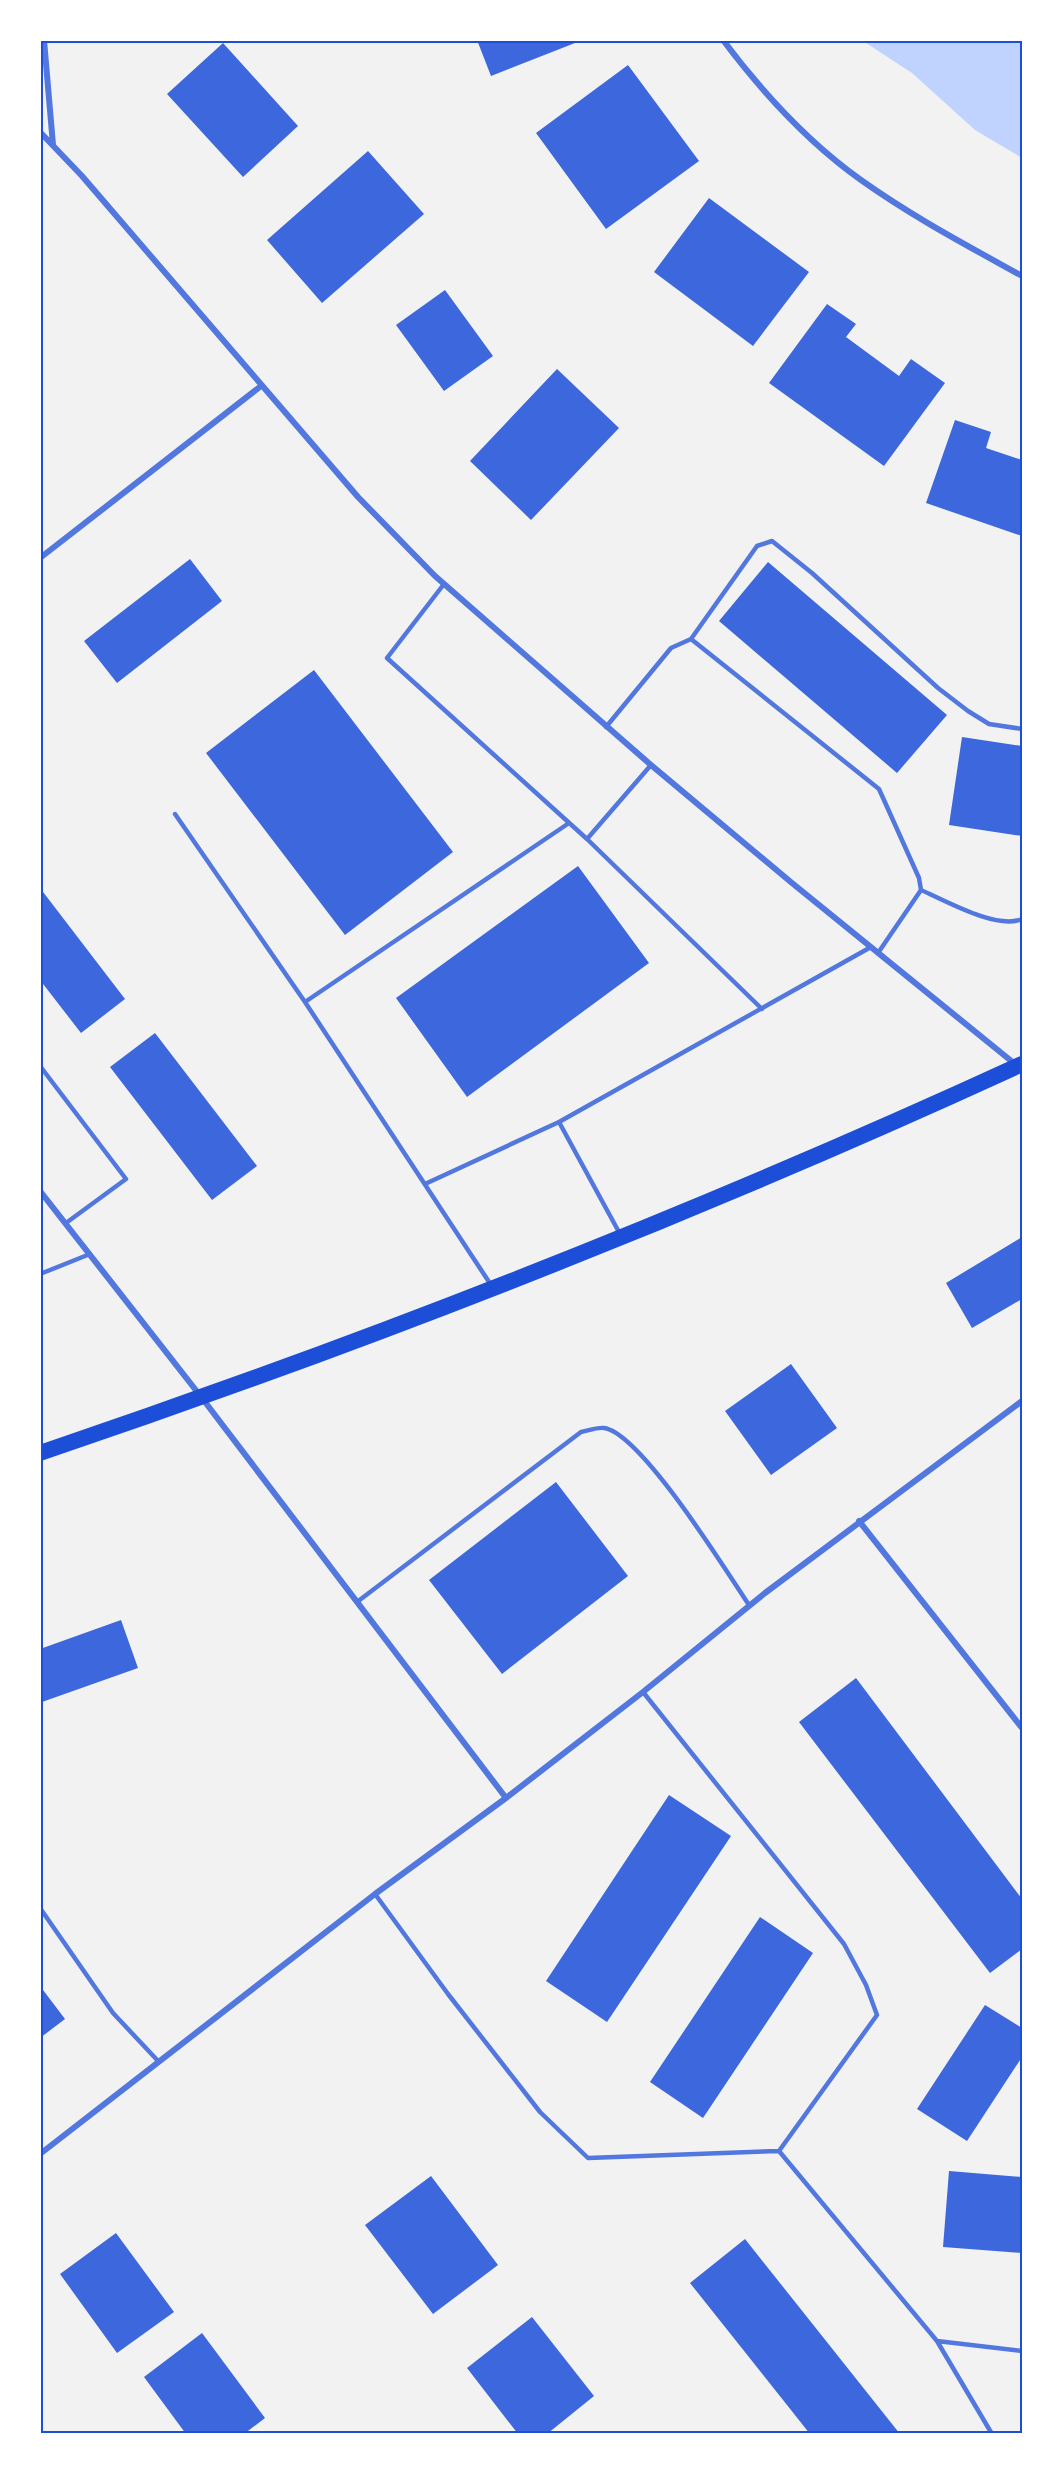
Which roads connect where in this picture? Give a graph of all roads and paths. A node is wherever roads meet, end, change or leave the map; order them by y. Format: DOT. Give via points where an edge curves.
graph roads {
  1 [pos="44,40"];
  2 [pos="723,40"];
  3 [pos="40,132"];
  4 [pos="53,145"];
  5 [pos="1023,276"];
  6 [pos="261,386"];
  7 [pos="40,558"];
  8 [pos="444,584"];
  9 [pos="691,639"];
  10 [pos="606,728"];
  11 [pos="1023,729"];
  12 [pos="651,765"];
  13 [pos="176,814"];
  14 [pos="569,823"];
  15 [pos="587,839"];
  16 [pos="921,890"];
  17 [pos="1023,919"];
  18 [pos="871,947"];
  19 [pos="878,953"];
  20 [pos="305,1002"];
  21 [pos="762,1009"];
  22 [pos="1020,1065"];
  23 [pos="40,1066"];
  24 [pos="559,1122"];
  25 [pos="425,1184"];
  26 [pos="40,1191"];
  27 [pos="66,1223"];
  28 [pos="622,1237"];
  29 [pos="90,1254"];
  30 [pos="40,1274"];
  31 [pos="493,1288"];
  32 [pos="202,1398"];
  33 [pos="1023,1401"];
  34 [pos="40,1453"];
  35 [pos="859,1521"];
  36 [pos="357,1602"];
  37 [pos="749,1605"];
  38 [pos="643,1692"];
  39 [pos="1023,1728"];
  40 [pos="506,1798"];
  41 [pos="375,1894"];
  42 [pos="40,1908"];
  43 [pos="159,2062"];
  44 [pos="779,2151"];
  45 [pos="40,2154"];
  46 [pos="937,2341"];
  47 [pos="1023,2351"];
  48 [pos="992,2433"];
  1 -- 4 [label="street"];
  2 -- 5 [label="street" via="806,134 860,179 933,227"];
  3 -- 4 [label="street"];
  4 -- 6 [label="street"];
  6 -- 7 [label="street"];
  6 -- 8 [label="street" via="358,497"];
  8 -- 10 [label="street"];
  8 -- 14 [label="lane" via="387,658"];
  9 -- 10 [label="lane" via="671,648"];
  9 -- 11 [label="lane" via="757,546 772,541 960,705 989,724"];
  9 -- 16 [label="lane" via="879,789"];
  10 -- 12 [label="street"];
  12 -- 15 [label="lane"];
  12 -- 18 [label="street"];
  13 -- 20 [label="lane"];
  14 -- 15 [label="lane"];
  14 -- 20 [label="lane"];
  15 -- 21 [label="lane"];
  16 -- 17 [label="lane" via="984,917 1015,922"];
  16 -- 19 [label="lane"];
  18 -- 19 [label="street"];
  18 -- 21 [label="lane"];
  19 -- 22 [label="street"];
  20 -- 25 [label="lane"];
  21 -- 24 [label="lane"];
  22 -- 28 [label="highway"];
  23 -- 27 [label="lane" via="126,1179"];
  24 -- 25 [label="lane"];
  24 -- 28 [label="lane"];
  25 -- 31 [label="lane"];
  26 -- 27 [label="street"];
  27 -- 29 [label="street"];
  28 -- 31 [label="highway"];
  29 -- 30 [label="lane"];
  29 -- 32 [label="street"];
  31 -- 32 [label="highway"];
  32 -- 34 [label="highway"];
  32 -- 36 [label="street"];
  33 -- 35 [label="street"];
  35 -- 37 [label="street"];
  35 -- 39 [label="street"];
  36 -- 37 [label="lane" via="581,1432 603,1427 621,1435 645,1459"];
  36 -- 40 [label="street"];
  37 -- 38 [label="street"];
  38 -- 40 [label="street"];
  38 -- 44 [label="lane" via="844,1944 877,2015"];
  40 -- 41 [label="street"];
  41 -- 43 [label="street"];
  41 -- 44 [label="lane" via="540,2112 588,2158"];
  42 -- 43 [label="lane" via="113,2013"];
  43 -- 45 [label="street"];
  44 -- 46 [label="lane"];
  46 -- 47 [label="lane"];
  46 -- 48 [label="lane"];
}
